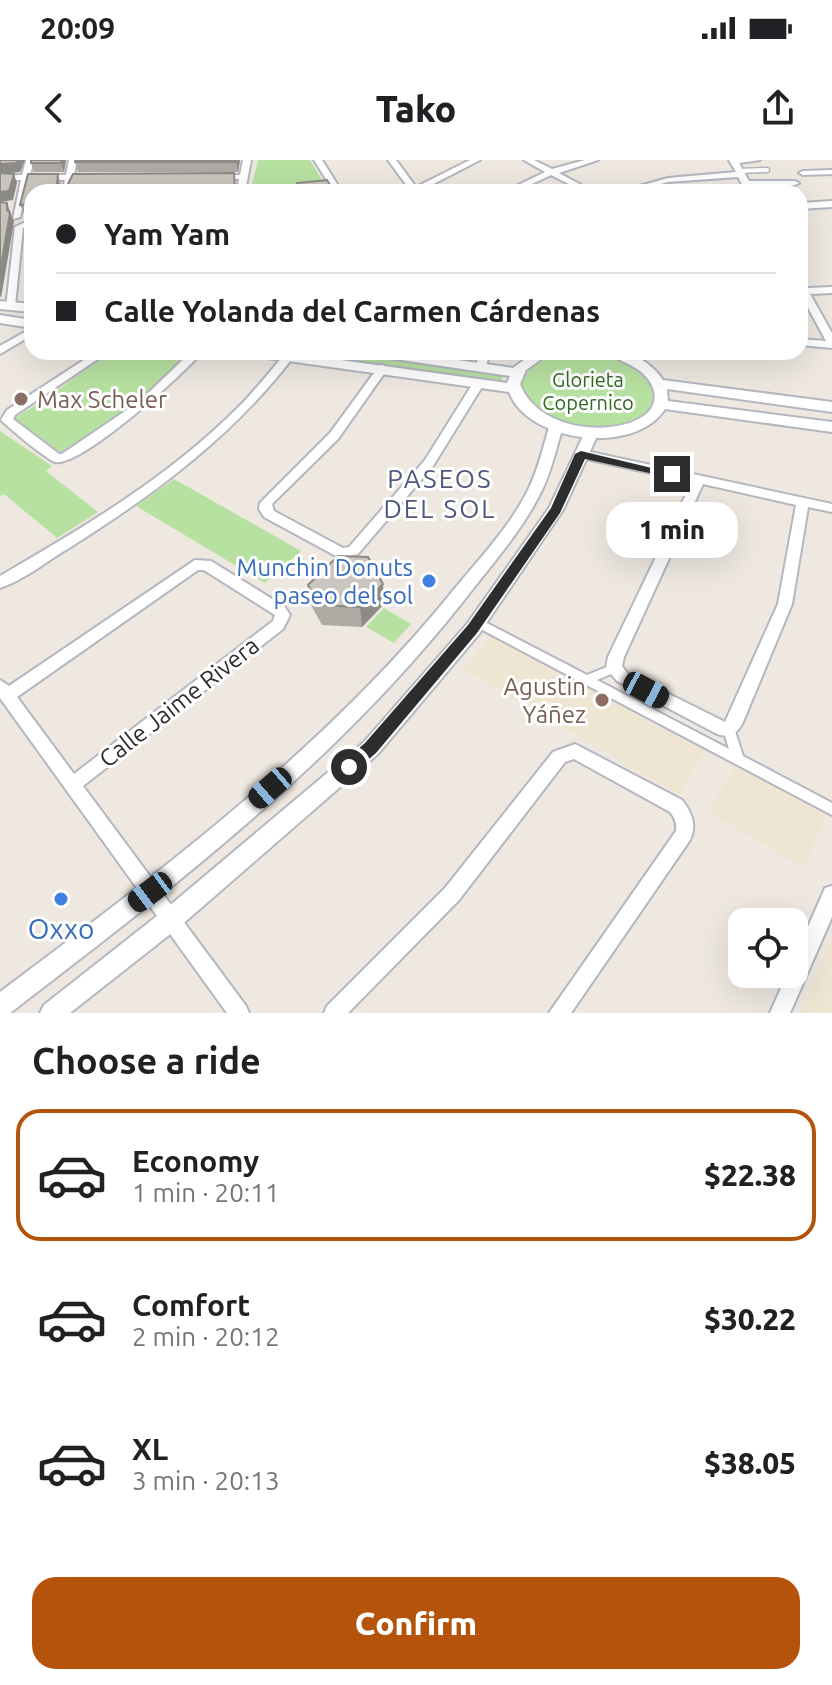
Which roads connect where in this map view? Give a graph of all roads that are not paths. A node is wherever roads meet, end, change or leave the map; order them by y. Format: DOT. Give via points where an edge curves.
graph roads {
  1 [pos="30,160"];
  2 [pos="73,160"];
  3 [pos="247,160"];
  4 [pos="318,160"];
  5 [pos="392,160"];
  6 [pos="476,160"];
  7 [pos="528,160"];
  8 [pos="594,160"];
  9 [pos="734,160"];
  10 [pos="756,160"];
  11 [pos="458,163"];
  12 [pos="767,170"];
  13 [pos="552,172"];
  14 [pos="740,172"];
  15 [pos="832,172"];
  16 [pos="803,173"];
  17 [pos="69,177"];
  18 [pos="101,177"];
  19 [pos="213,177"];
  20 [pos="245,177"];
  21 [pos="0,178"];
  22 [pos="26,178"];
  23 [pos="795,183"];
  24 [pos="68,184"];
  25 [pos="243,184"];
  26 [pos="333,184"];
  27 [pos="408,184"];
  28 [pos="424,184"];
  29 [pos="526,184"];
  30 [pos="575,184"];
  31 [pos="653,184"];
  32 [pos="746,184"];
  33 [pos="786,184"];
  34 [pos="832,204"];
  35 [pos="808,206"];
  36 [pos="832,212"];
  37 [pos="808,214"];
  38 [pos="17,222"];
  39 [pos="24,222"];
  40 [pos="808,288"];
  41 [pos="832,290"];
  42 [pos="808,299"];
  43 [pos="5,305"];
  44 [pos="832,313"];
  45 [pos="817,315"];
  46 [pos="0,319"];
  47 [pos="24,323"];
  48 [pos="24,336"];
  49 [pos="831,340"];
  50 [pos="808,341"];
  51 [pos="0,351"];
  52 [pos="91,360"];
  53 [pos="189,360"];
  54 [pos="285,360"];
  55 [pos="382,360"];
  56 [pos="399,360"];
  57 [pos="485,360"];
  58 [pos="530,360"];
  59 [pos="630,360"];
  60 [pos="516,380"];
  61 [pos="479,382"];
  62 [pos="658,384"];
  63 [pos="660,404"];
  64 [pos="832,407"];
  65 [pos="556,427"];
  66 [pos="832,427"];
  67 [pos="591,434"];
  68 [pos="581,454"];
  69 [pos="699,480"];
  70 [pos="803,501"];
  71 [pos="832,508"];
  72 [pos="0,583"];
  73 [pos="445,615"];
  74 [pos="475,625"];
  75 [pos="614,668"];
  76 [pos="589,679"];
  77 [pos="3,691"];
  78 [pos="729,729"];
  79 [pos="738,760"];
  80 [pos="72,785"];
  81 [pos="832,809"];
  82 [pos="150,892"];
  83 [pos="832,895"];
  84 [pos="170,920"];
  85 [pos="0,1006"];
  86 [pos="52,1013"];
  87 [pos="239,1013"];
  88 [pos="334,1013"];
  89 [pos="559,1013"];
  90 [pos="780,1013"];
  1 -- 22 [label="street"];
  2 -- 17 [label="street"];
  3 -- 20 [label="street"];
  4 -- 26 [label="street"];
  5 -- 27 [label="street"];
  6 -- 11 [label="street"];
  7 -- 13 [label="street"];
  8 -- 13 [label="street"];
  9 -- 10 [label="street"];
  9 -- 14 [label="street"];
  11 -- 28 [label="street"];
  12 -- 14 [label="lane"];
  13 -- 29 [label="street"];
  13 -- 30 [label="street"];
  14 -- 31 [label="street"];
  14 -- 32 [label="street"];
  15 -- 16 [label="street"];
  17 -- 18 [label="street"];
  17 -- 22 [label="street"];
  17 -- 24 [label="street"];
  19 -- 20 [label="street"];
  20 -- 25 [label="street"];
  21 -- 22 [label="street"];
  22 -- 38 [label="street" via="14,206"];
  23 -- 33 [label="street"];
  34 -- 35 [label="street"];
  36 -- 37 [label="street"];
  38 -- 39 [label="street"];
  38 -- 43 [label="street"];
  40 -- 41 [label="street"];
  42 -- 45 [label="street"];
  44 -- 45 [label="street"];
  45 -- 49 [label="street"];
  46 -- 47 [label="main road"];
  48 -- 51 [label="street"];
  49 -- 50 [label="street"];
  52 -- 53 [label="street" via="7,418 56,458 62,459 144,403"];
  54 -- 72 [label="street" via="230,424 195,454 93,528"];
  55 -- 61 [label="street" via="334,436 268,500 265,509 311,538 348,553 429,463"];
  56 -- 61 [label="main road"];
  57 -- 60 [label="main road"];
  58 -- 60 [label="main road"];
  59 -- 62 [label="main road" via="646,368"];
  60 -- 61 [label="main road"];
  60 -- 65 [label="main road" via="523,406"];
  62 -- 63 [label="main road"];
  62 -- 64 [label="main road"];
  63 -- 66 [label="main road"];
  63 -- 67 [label="main road" via="638,426"];
  65 -- 67 [label="main road"];
  65 -- 73 [label="street" via="528,503"];
  67 -- 68 [label="street"];
  68 -- 69 [label="street"];
  68 -- 74 [label="street" via="556,510"];
  69 -- 70 [label="street"];
  69 -- 75 [label="street"];
  70 -- 71 [label="street"];
  70 -- 78 [label="street" via="785,604"];
  73 -- 74 [label="street"];
  73 -- 82 [label="street" via="343,726"];
  74 -- 76 [label="street"];
  74 -- 84 [label="street" via="371,748"];
  75 -- 76 [label="street"];
  75 -- 78 [label="street" via="718,728"];
  76 -- 79 [label="street"];
  77 -- 80 [label="street"];
  77 -- 80 [label="street, Calle Jaime Rivera" via="199,564 283,615 278,625"];
  78 -- 79 [label="street"];
  79 -- 81 [label="street"];
  80 -- 82 [label="street"];
  82 -- 84 [label="street"];
  82 -- 85 [label="street"];
  83 -- 90 [label="street"];
  84 -- 86 [label="street"];
  84 -- 87 [label="street"];
  88 -- 89 [label="street" via="452,894 569,751 580,752 676,806 684,816 684,834"];
}
